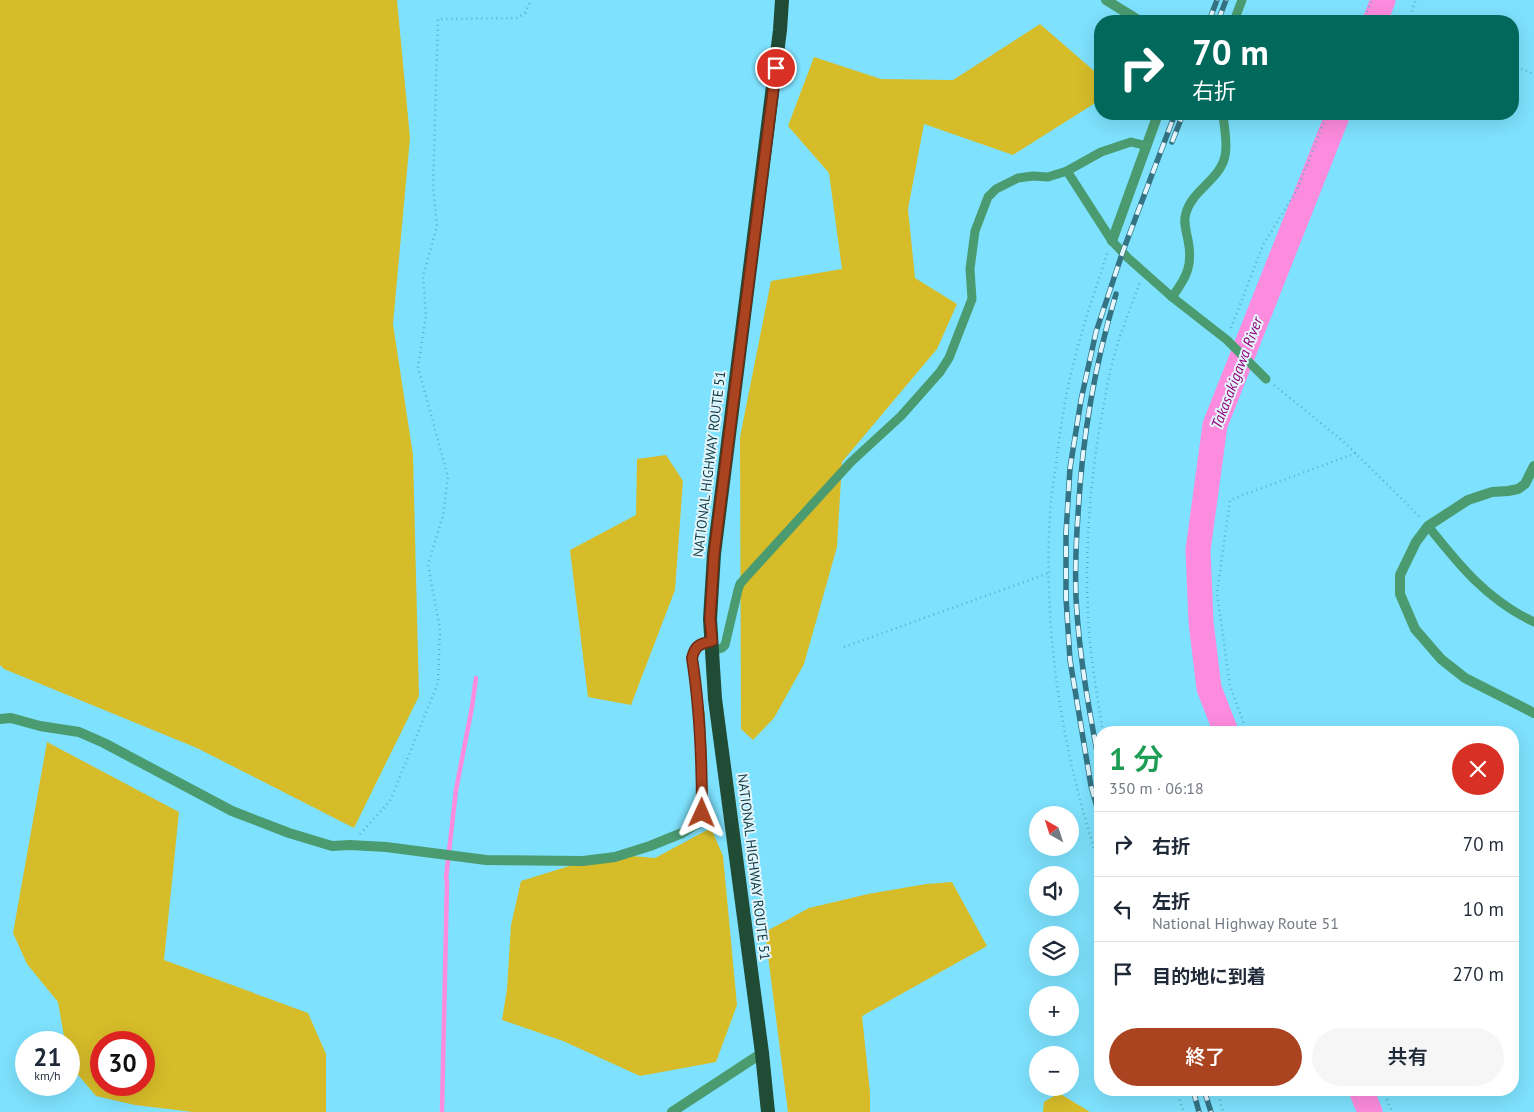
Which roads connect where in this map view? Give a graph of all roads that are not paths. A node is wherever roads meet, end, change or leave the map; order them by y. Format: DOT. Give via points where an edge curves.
graph roads {
  1 [pos="782,0"];
  2 [pos="1106,0"];
  3 [pos="1242,0"];
  4 [pos="1130,15"];
  5 [pos="1236,15"];
  6 [pos="1156,120"];
  7 [pos="1224,120"];
  8 [pos="1147,146"];
  9 [pos="1067,171"];
  10 [pos="1112,241"];
  11 [pos="1172,297"];
  12 [pos="1266,379"];
  13 [pos="1534,466"];
  14 [pos="1428,526"];
  15 [pos="1534,622"];
  16 [pos="712,646"];
  17 [pos="1534,713"];
  18 [pos="0,718"];
  19 [pos="762,1053"];
  20 [pos="672,1112"];
  21 [pos="768,1112"];
  1 -- 16 [label="highway, NATIONAL HIGHWAY ROUTE 51" via="714,554 710,619"];
  2 -- 4 [label="street"];
  3 -- 5 [label="lane"];
  6 -- 8 [label="street"];
  7 -- 11 [label="lane" via="1225,157 1186,212 1184,223 1190,263 1181,286"];
  8 -- 9 [label="lane" via="1131,142 1101,152"];
  8 -- 10 [label="street"];
  9 -- 10 [label="lane"];
  9 -- 16 [label="lane" via="1048,177 1018,178 988,197 975,231 970,269 972,299 949,358 901,416 851,462 746,576 738,590 725,645 722,648"];
  10 -- 11 [label="lane"];
  11 -- 12 [label="lane" via="1227,340"];
  13 -- 14 [label="street" via="1525,484 1518,489 1492,492 1468,500"];
  14 -- 15 [label="lane" via="1484,590"];
  14 -- 17 [label="street" via="1400,575 1400,594 1415,629 1440,659 1465,678"];
  16 -- 18 [label="street" via="698,644 692,658 702,765 702,813 696,824 682,834 650,846 583,861 486,860 386,847 332,846 232,811 79,732"];
  16 -- 19 [label="highway, NATIONAL HIGHWAY ROUTE 51" via="715,699"];
  19 -- 20 [label="street"];
  19 -- 21 [label="highway, NATIONAL HIGHWAY ROUTE 51"];
}
